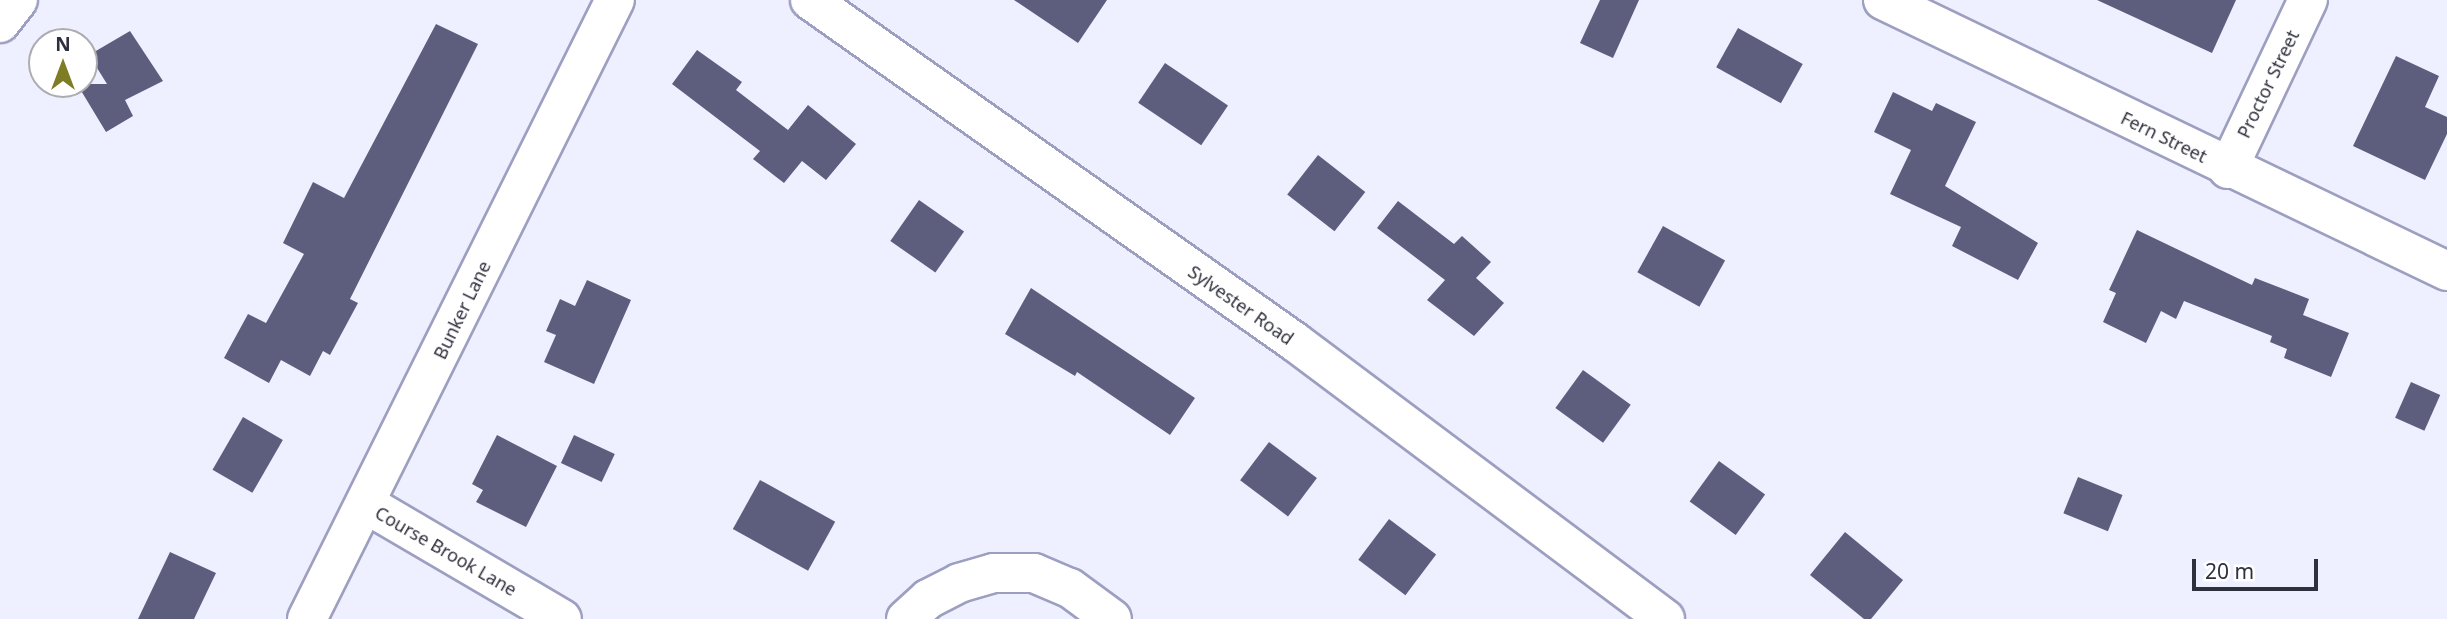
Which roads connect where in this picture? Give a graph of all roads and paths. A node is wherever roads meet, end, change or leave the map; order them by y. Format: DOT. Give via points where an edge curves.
graph roads {
  1 [pos="18,0"];
  2 [pos="615,0"];
  3 [pos="810,0"];
  4 [pos="1883,0"];
  5 [pos="2308,0"];
  6 [pos="0,23"];
  7 [pos="2228,169"];
  8 [pos="2447,271"];
  9 [pos="366,504"];
  10 [pos="307,619"];
  11 [pos="562,619"];
  12 [pos="906,619"];
  13 [pos="1112,619"];
  14 [pos="1665,619"];
  1 -- 6 [label="street"];
  2 -- 9 [label="street, Bunker Lane"];
  3 -- 14 [label="street, Sylvester Road" via="1295,342"];
  4 -- 7 [label="street, Fern Street"];
  5 -- 7 [label="street, Proctor Street"];
  7 -- 8 [label="street, Fern Street"];
  9 -- 10 [label="street, Bunker Lane"];
  9 -- 11 [label="street, Course Brook Lane"];
  12 -- 13 [label="street" via="959,583 994,573 1034,573 1070,588"];
}
